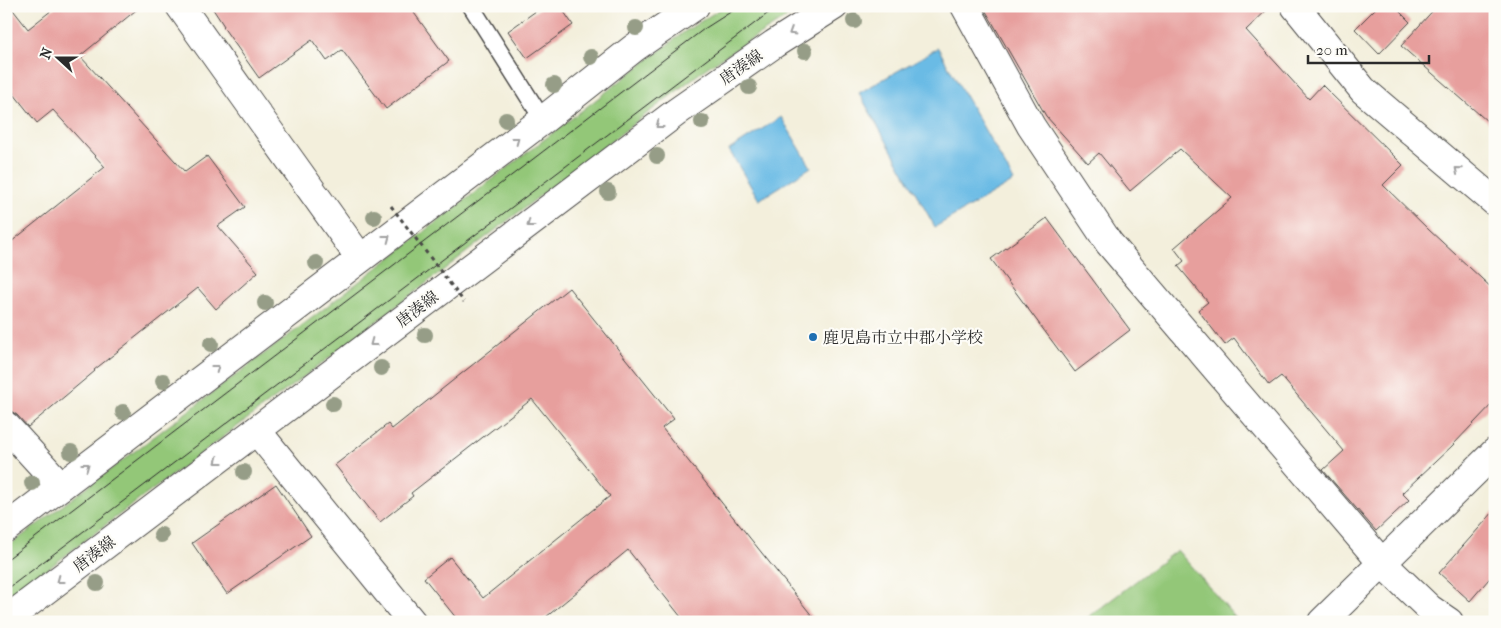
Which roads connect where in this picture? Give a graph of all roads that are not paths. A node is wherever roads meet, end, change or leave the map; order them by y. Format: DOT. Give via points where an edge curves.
graph roads {
  1 [pos="180,6"];
  2 [pos="471,6"];
  3 [pos="695,6"];
  4 [pos="834,6"];
  5 [pos="965,6"];
  6 [pos="1295,6"];
  7 [pos="543,120"];
  8 [pos="1495,202"];
  9 [pos="360,258"];
  10 [pos="6,426"];
  11 [pos="257,431"];
  12 [pos="1495,452"];
  13 [pos="61,486"];
  14 [pos="6,528"];
  15 [pos="1382,563"];
  16 [pos="6,620"];
  17 [pos="412,622"];
  18 [pos="1322,622"];
  19 [pos="1450,622"];
  1 -- 9 [label="street"];
  2 -- 7 [label="lane"];
  3 -- 7 [label="street" via="634,48"];
  4 -- 11 [label="street, 唐湊線, one-way" via="678,111"];
  5 -- 15 [label="street" via="1031,126 1109,243"];
  8 -- 6 [label="street, one-way" via="1363,90"];
  9 -- 7 [label="street, one-way"];
  13 -- 9 [label="street, one-way"];
  10 -- 13 [label="street"];
  11 -- 16 [label="street, 唐湊線, one-way"];
  11 -- 17 [label="street"];
  12 -- 15 [label="street"];
  13 -- 14 [label="street"];
  15 -- 18 [label="street"];
  15 -- 19 [label="street" via="1430,610"];
}
